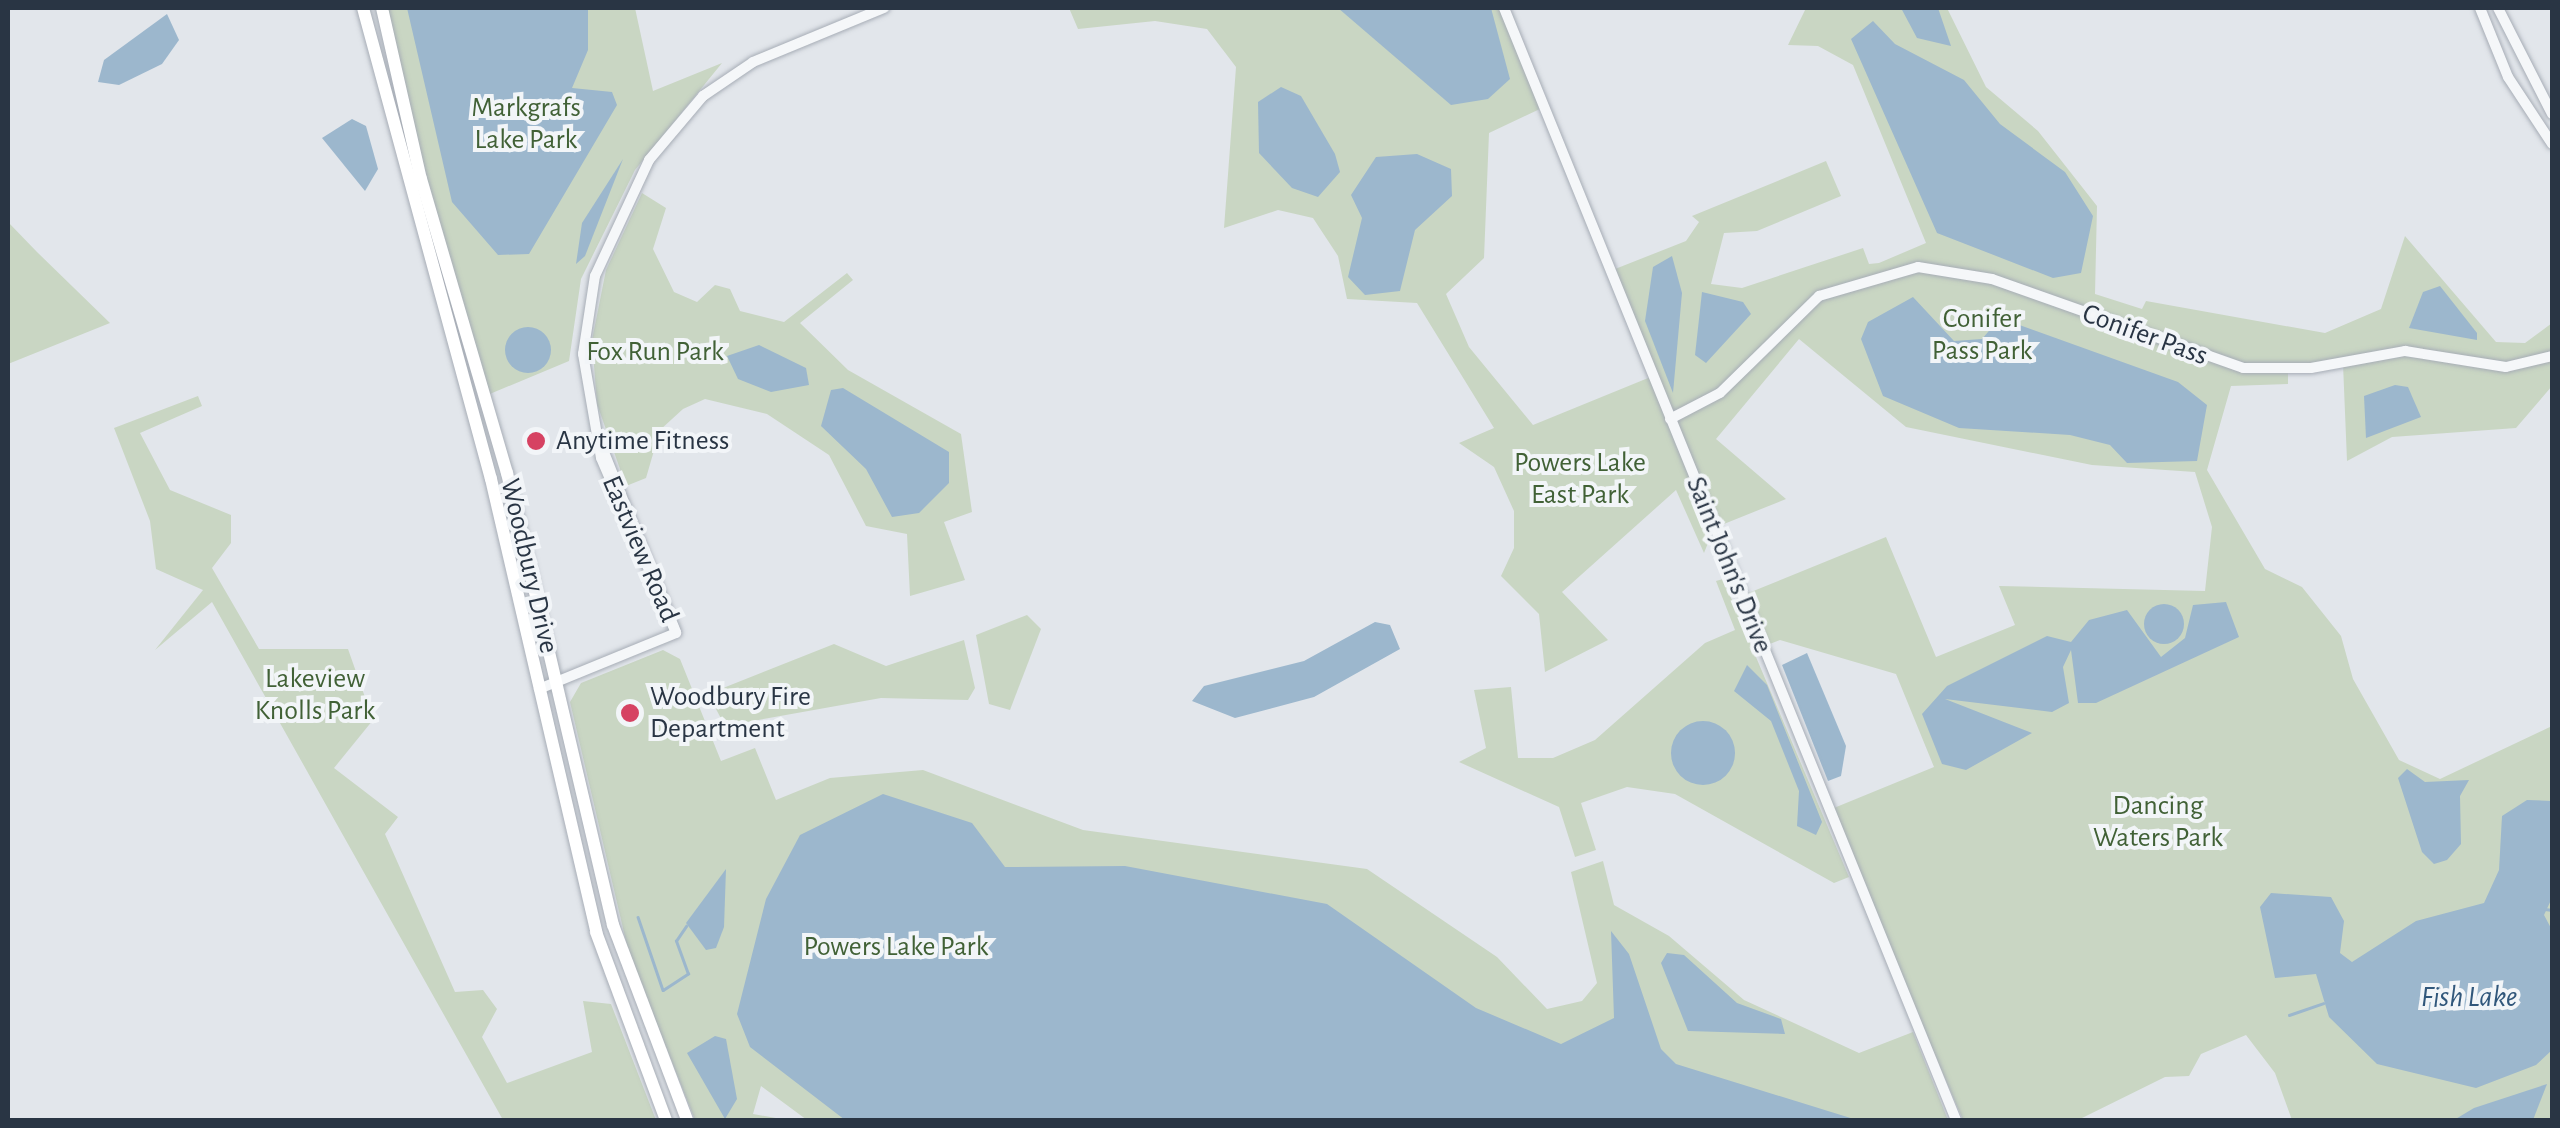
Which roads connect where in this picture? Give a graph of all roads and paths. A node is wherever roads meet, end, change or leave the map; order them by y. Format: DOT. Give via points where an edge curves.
graph roads {
  1 [pos="364,8"];
  2 [pos="382,8"];
  3 [pos="884,8"];
  4 [pos="1504,8"];
  5 [pos="2480,8"];
  6 [pos="2498,8"];
  7 [pos="2552,114"];
  8 [pos="2552,144"];
  9 [pos="2552,356"];
  10 [pos="1670,419"];
  11 [pos="556,682"];
  12 [pos="538,689"];
  13 [pos="666,1120"];
  14 [pos="687,1120"];
  15 [pos="1956,1120"];
  1 -- 12 [label="main road, Woodbury Drive"];
  2 -- 11 [label="main road, Woodbury Drive"];
  3 -- 11 [label="street, Eastview Road" via="732,75 653,154 588,303 585,375 600,442 676,633"];
  4 -- 10 [label="street, Saint John's Drive"];
  5 -- 8 [label="street" via="2508,76"];
  6 -- 7 [label="street"];
  9 -- 10 [label="street, Conifer Pass" via="2506,367 2406,351 2311,368 2243,368 1992,278 1918,267 1852,281 1809,302 1720,393"];
  10 -- 15 [label="street, Saint John's Drive"];
  11 -- 12 [label="street"];
  11 -- 14 [label="main road, Woodbury Drive" via="624,961"];
  12 -- 13 [label="main road, Woodbury Drive" via="606,968"];
}
